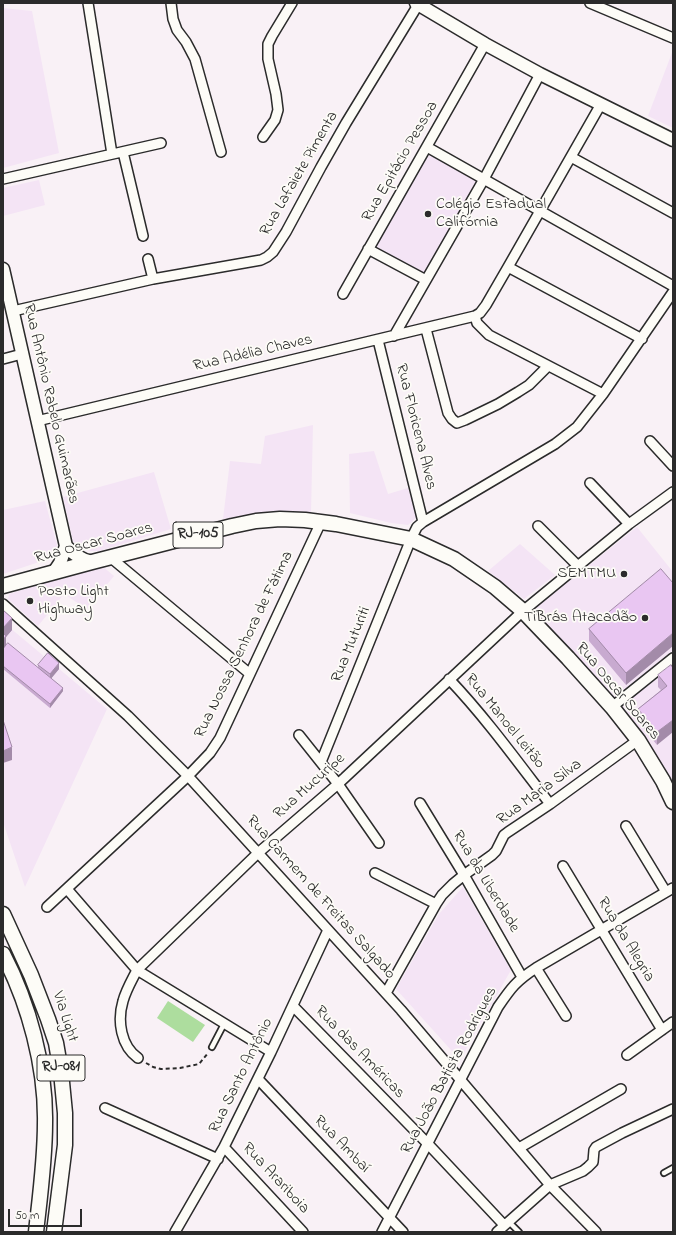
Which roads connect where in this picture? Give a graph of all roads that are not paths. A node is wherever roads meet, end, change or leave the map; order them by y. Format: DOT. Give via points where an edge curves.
graph roads {
  1 [pos="88,3"];
  2 [pos="171,3"];
  3 [pos="292,3"];
  4 [pos="590,3"];
  5 [pos="417,4"];
  6 [pos="673,38"];
  7 [pos="485,44"];
  8 [pos="540,74"];
  9 [pos="601,104"];
  10 [pos="263,137"];
  11 [pos="673,140"];
  12 [pos="161,143"];
  13 [pos="427,147"];
  14 [pos="123,152"];
  15 [pos="221,152"];
  16 [pos="112,154"];
  17 [pos="571,157"];
  18 [pos="3,179"];
  19 [pos="484,179"];
  20 [pos="540,211"];
  21 [pos="673,213"];
  22 [pos="143,236"];
  23 [pos="368,249"];
  24 [pos="148,259"];
  25 [pos="508,267"];
  26 [pos="3,269"];
  27 [pos="153,279"];
  28 [pos="426,280"];
  29 [pos="673,286"];
  30 [pos="342,294"];
  31 [pos="671,298"];
  32 [pos="13,311"];
  33 [pos="475,316"];
  34 [pos="426,329"];
  35 [pos="394,336"];
  36 [pos="642,339"];
  37 [pos="378,340"];
  38 [pos="22,354"];
  39 [pos="3,359"];
  40 [pos="548,366"];
  41 [pos="603,394"];
  42 [pos="37,421"];
  43 [pos="650,441"];
  44 [pos="673,466"];
  45 [pos="590,483"];
  46 [pos="673,492"];
  47 [pos="321,522"];
  48 [pos="423,522"];
  49 [pos="629,524"];
  50 [pos="538,526"];
  51 [pos="411,539"];
  52 [pos="66,546"];
  53 [pos="110,557"];
  54 [pos="92,562"];
  55 [pos="578,566"];
  56 [pos="54,572"];
  57 [pos="3,586"];
  58 [pos="3,604"];
  59 [pos="523,611"];
  60 [pos="673,658"];
  61 [pos="250,674"];
  62 [pos="449,679"];
  63 [pos="612,707"];
  64 [pos="299,735"];
  65 [pos="638,740"];
  66 [pos="321,762"];
  67 [pos="188,776"];
  68 [pos="338,784"];
  69 [pos="673,802"];
  70 [pos="420,803"];
  71 [pos="550,804"];
  72 [pos="626,826"];
  73 [pos="379,844"];
  74 [pos="258,853"];
  75 [pos="563,866"];
  76 [pos="376,873"];
  77 [pos="464,875"];
  78 [pos="67,889"];
  79 [pos="669,890"];
  80 [pos="436,904"];
  81 [pos="48,907"];
  82 [pos="3,914"];
  83 [pos="328,930"];
  84 [pos="602,930"];
  85 [pos="3,954"];
  86 [pos="536,968"];
  87 [pos="137,970"];
  88 [pos="522,977"];
  89 [pos="386,993"];
  90 [pos="293,1006"];
  91 [pos="566,1016"];
  92 [pos="673,1022"];
  93 [pos="224,1024"];
  94 [pos="662,1030"];
  95 [pos="212,1047"];
  96 [pos="271,1052"];
  97 [pos="627,1055"];
  98 [pos="138,1058"];
  99 [pos="258,1079"];
  100 [pos="461,1080"];
  101 [pos="621,1089"];
  102 [pos="105,1108"];
  103 [pos="673,1109"];
  104 [pos="428,1144"];
  105 [pos="224,1147"];
  106 [pos="519,1148"];
  107 [pos="218,1159"];
  108 [pos="673,1168"];
  109 [pos="664,1173"];
  110 [pos="550,1185"];
  111 [pos="390,1218"];
  112 [pos="506,1223"];
  113 [pos="36,1232"];
  114 [pos="54,1232"];
  115 [pos="175,1232"];
  116 [pos="303,1232"];
  117 [pos="382,1232"];
  118 [pos="403,1232"];
  119 [pos="497,1232"];
  120 [pos="519,1232"];
  121 [pos="596,1232"];
  1 -- 16 [label="street"];
  2 -- 15 [label="street" via="177,30 195,59"];
  3 -- 10 [label="street" via="268,44 268,59 278,110 275,120"];
  4 -- 6 [label="street"];
  5 -- 7 [label="main road"];
  5 -- 27 [label="street, Rua Lafaiete Pimenta" via="273,252 261,260"];
  7 -- 8 [label="main road"];
  7 -- 13 [label="street, Rua Epitácio Pessoa"];
  8 -- 9 [label="main road"];
  8 -- 19 [label="street"];
  9 -- 11 [label="main road"];
  9 -- 17 [label="street"];
  12 -- 14 [label="street"];
  13 -- 19 [label="street"];
  13 -- 23 [label="street, Rua Epitácio Pessoa"];
  14 -- 16 [label="street"];
  14 -- 22 [label="street"];
  16 -- 18 [label="street"];
  17 -- 20 [label="street"];
  17 -- 21 [label="street"];
  19 -- 20 [label="street"];
  19 -- 28 [label="street"];
  20 -- 25 [label="street"];
  20 -- 29 [label="street"];
  23 -- 28 [label="street"];
  23 -- 30 [label="street, Rua Epitácio Pessoa"];
  24 -- 27 [label="street"];
  25 -- 33 [label="street" via="486,305"];
  25 -- 36 [label="street"];
  26 -- 32 [label="main road, Rua Antônio Rabelo Guimarães"];
  27 -- 32 [label="street, Rua Lafaiete Pimenta"];
  28 -- 35 [label="street"];
  31 -- 36 [label="street"];
  32 -- 38 [label="main road, Rua Antônio Rabelo Guimarães"];
  33 -- 34 [label="street, Rua Adélia Chaves"];
  33 -- 40 [label="street" via="477,323 490,335"];
  34 -- 35 [label="street, Rua Adélia Chaves"];
  34 -- 40 [label="street" via="448,413 457,423 518,392"];
  35 -- 37 [label="street, Rua Adélia Chaves"];
  36 -- 41 [label="street"];
  37 -- 42 [label="street, Rua Adélia Chaves"];
  37 -- 48 [label="street, Rua Floricena Alves"];
  38 -- 39 [label="street"];
  38 -- 42 [label="main road, Rua Antônio Rabelo Guimarães"];
  40 -- 41 [label="street"];
  41 -- 48 [label="street" via="577,427 555,444"];
  42 -- 52 [label="main road, Rua Antônio Rabelo Guimarães"];
  43 -- 44 [label="street"];
  45 -- 49 [label="street"];
  46 -- 49 [label="street, Rua Mucuripe"];
  47 -- 51 [label="main road, Rua Oscar Soares / RJ-105"];
  47 -- 53 [label="main road, Rua Oscar Soares / RJ-105" via="280,519 256,521"];
  47 -- 61 [label="street, Rua Nossa Senhora de Fátima"];
  48 -- 51 [label="street, Rua Muturiti" via="417,527"];
  49 -- 55 [label="street, Rua Mucuripe"];
  50 -- 55 [label="street"];
  51 -- 59 [label="main road, Rua Oscar Soares / RJ-105" via="454,559 495,587"];
  51 -- 66 [label="street, Rua Muturiti"];
  52 -- 54 [label="main road" via="79,557"];
  52 -- 56 [label="main road"];
  53 -- 54 [label="main road, Rua Oscar Soares / RJ-105"];
  53 -- 61 [label="street"];
  54 -- 56 [label="main road, Rua Oscar Soares / RJ-105"];
  55 -- 59 [label="street, Rua Mucuripe"];
  56 -- 57 [label="main road, Rua Oscar Soares / RJ-105"];
  58 -- 67 [label="street, Rua Carmem de Freitas Salgado" via="123,711"];
  59 -- 62 [label="street, Rua Mucuripe"];
  59 -- 63 [label="main road, Rua Oscar Soares / RJ-105"];
  60 -- 63 [label="street"];
  61 -- 67 [label="street, Rua Nossa Senhora de Fátima" via="220,738 210,753"];
  62 -- 68 [label="street, Rua Mucuripe"];
  62 -- 71 [label="street, Rua Manoel Leitão" via="500,738"];
  63 -- 65 [label="main road, Rua Oscar Soares / RJ-105"];
  64 -- 66 [label="street"];
  65 -- 69 [label="main road, Rua Oscar Soares / RJ-105"];
  65 -- 71 [label="street, Rua Maria Silva"];
  66 -- 68 [label="street"];
  67 -- 74 [label="street, Rua Carmem de Freitas Salgado"];
  67 -- 78 [label="street, Rua Nossa Senhora de Fátima"];
  68 -- 73 [label="street"];
  68 -- 74 [label="street, Rua Mucuripe"];
  70 -- 77 [label="street, Rua da Liberdade"];
  71 -- 77 [label="street, Rua Maria Silva" via="508,832 492,855"];
  72 -- 79 [label="street"];
  74 -- 83 [label="street, Rua Carmem de Freitas Salgado"];
  74 -- 87 [label="street, Rua Mucuripe"];
  75 -- 84 [label="street, Rua da Alegria"];
  76 -- 80 [label="street"];
  77 -- 80 [label="street, Rua Maria Silva"];
  77 -- 88 [label="street, Rua da Liberdade"];
  78 -- 81 [label="street, Rua Nossa Senhora de Fátima"];
  78 -- 87 [label="street"];
  79 -- 84 [label="street, Rua João Batista Rodrigues"];
  80 -- 89 [label="street, Rua Maria Silva"];
  82 -- 114 [label="main road, Via Light / RJ-081" via="48,1019 56,1043 61,1072 65,1145"];
  83 -- 89 [label="street, Rua Carmem de Freitas Salgado"];
  83 -- 90 [label="street, Rua Santo Antônio"];
  84 -- 86 [label="street, Rua João Batista Rodrigues"];
  84 -- 94 [label="street, Rua da Alegria"];
  85 -- 113 [label="main road, RJ-081" via="17,984 33,1030 43,1086 44,1159"];
  86 -- 88 [label="street, Rua João Batista Rodrigues"];
  86 -- 91 [label="street"];
  87 -- 93 [label="street"];
  87 -- 98 [label="street, Rua Mucuripe" via="124,998 120,1025 126,1044"];
  88 -- 100 [label="street, Rua João Batista Rodrigues" via="498,1007"];
  89 -- 100 [label="street, Rua Carmem de Freitas Salgado"];
  90 -- 96 [label="street, Rua Santo Antônio"];
  90 -- 104 [label="street, Rua das Américas"];
  92 -- 94 [label="street"];
  93 -- 95 [label="lane"];
  93 -- 96 [label="street"];
  94 -- 97 [label="street"];
  96 -- 99 [label="street, Rua Santo Antônio"];
  99 -- 105 [label="street, Rua Santo Antônio"];
  99 -- 111 [label="street, Rua Ambaí"];
  100 -- 104 [label="street, Rua João Batista Rodrigues"];
  100 -- 106 [label="street, Rua Carmem de Freitas Salgado"];
  101 -- 106 [label="street"];
  102 -- 107 [label="street, Rua Arariboia"];
  103 -- 110 [label="street" via="600,1145 594,1150 593,1162 588,1167"];
  104 -- 111 [label="street, Rua João Batista Rodrigues"];
  104 -- 112 [label="street, Rua das Américas"];
  105 -- 107 [label="street, Rua Santo Antônio"];
  105 -- 116 [label="street, Rua Arariboia"];
  106 -- 110 [label="street, Rua Carmem de Freitas Salgado"];
  107 -- 115 [label="street, Rua Santo Antônio"];
  108 -- 109 [label="lane"];
  110 -- 112 [label="street"];
  110 -- 121 [label="street, Rua Carmem de Freitas Salgado"];
  111 -- 117 [label="street, Rua João Batista Rodrigues"];
  111 -- 118 [label="street, Rua Ambaí"];
  112 -- 119 [label="street"];
  112 -- 120 [label="lane"];
}
